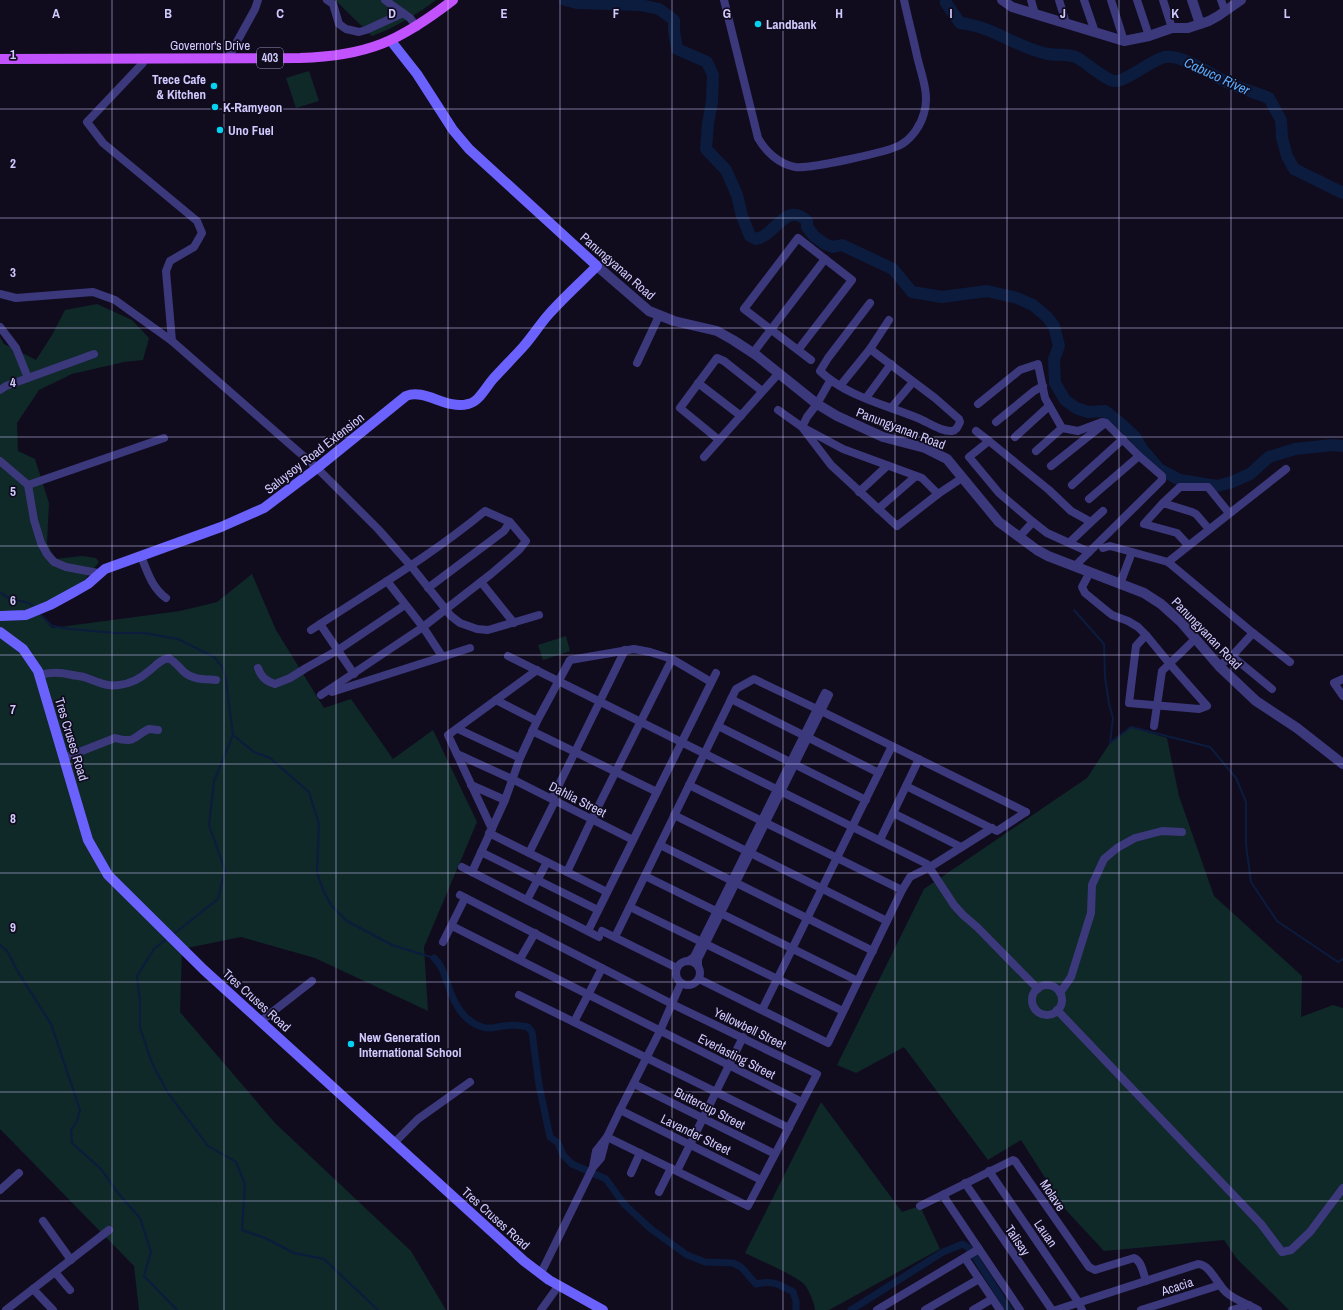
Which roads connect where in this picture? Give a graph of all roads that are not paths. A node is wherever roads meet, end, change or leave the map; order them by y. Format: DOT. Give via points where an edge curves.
graph roads {
  1 [pos="258,0"];
  2 [pos="327,0"];
  3 [pos="385,0"];
  4 [pos="453,0"];
  5 [pos="724,0"];
  6 [pos="904,0"];
  7 [pos="1002,0"];
  8 [pos="1031,0"];
  9 [pos="1059,0"];
  10 [pos="1084,0"];
  11 [pos="1111,0"];
  12 [pos="1137,0"];
  13 [pos="1163,0"];
  14 [pos="1192,0"];
  15 [pos="1221,0"];
  16 [pos="1241,0"];
  17 [pos="1225,11"];
  18 [pos="403,13"];
  19 [pos="1035,14"];
  20 [pos="1066,23"];
  21 [pos="1200,24"];
  22 [pos="417,27"];
  23 [pos="1172,28"];
  24 [pos="1095,32"];
  25 [pos="1149,36"];
  26 [pos="390,41"];
  27 [pos="1124,41"];
  28 [pos="143,58"];
  29 [pos="228,58"];
  30 [pos="0,59"];
  31 [pos="825,259"];
  32 [pos="596,266"];
  33 [pos="0,294"];
  34 [pos="870,303"];
  35 [pos="659,316"];
  36 [pos="889,320"];
  37 [pos="0,327"];
  38 [pos="771,330"];
  39 [pos="172,341"];
  40 [pos="870,349"];
  41 [pos="798,350"];
  42 [pos="753,353"];
  43 [pos="94,354"];
  44 [pos="811,360"];
  45 [pos="637,363"];
  46 [pos="891,364"];
  47 [pos="779,373"];
  48 [pos="28,378"];
  49 [pos="830,381"];
  50 [pos="913,382"];
  51 [pos="698,383"];
  52 [pos="840,386"];
  53 [pos="1043,386"];
  54 [pos="0,390"];
  55 [pos="762,391"];
  56 [pos="866,398"];
  57 [pos="817,404"];
  58 [pos="978,404"];
  59 [pos="1049,406"];
  60 [pos="891,408"];
  61 [pos="778,410"];
  62 [pos="740,416"];
  63 [pos="996,422"];
  64 [pos="1106,423"];
  65 [pos="802,427"];
  66 [pos="1062,428"];
  67 [pos="976,431"];
  68 [pos="1015,437"];
  69 [pos="164,438"];
  70 [pos="1123,439"];
  71 [pos="719,440"];
  72 [pos="989,441"];
  73 [pos="1036,451"];
  74 [pos="1139,456"];
  75 [pos="704,457"];
  76 [pos="0,461"];
  77 [pos="887,466"];
  78 [pos="1052,466"];
  79 [pos="317,468"];
  80 [pos="1286,469"];
  81 [pos="916,476"];
  82 [pos="962,478"];
  83 [pos="28,485"];
  84 [pos="1072,485"];
  85 [pos="859,492"];
  86 [pos="938,494"];
  87 [pos="1089,499"];
  88 [pos="1163,503"];
  89 [pos="878,509"];
  90 [pos="1103,511"];
  91 [pos="1229,513"];
  92 [pos="510,522"];
  93 [pos="1033,522"];
  94 [pos="1091,522"];
  95 [pos="1208,529"];
  96 [pos="1019,537"];
  97 [pos="1070,542"];
  98 [pos="1188,545"];
  99 [pos="1103,548"];
  100 [pos="1089,552"];
  101 [pos="1132,552"];
  102 [pos="141,556"];
  103 [pos="1168,562"];
  104 [pos="411,566"];
  105 [pos="1075,566"];
  106 [pos="1090,572"];
  107 [pos="98,574"];
  108 [pos="388,581"];
  109 [pos="480,582"];
  110 [pos="1120,584"];
  111 [pos="428,588"];
  112 [pos="166,598"];
  113 [pos="405,605"];
  114 [pos="445,609"];
  115 [pos="539,615"];
  116 [pos="0,616"];
  117 [pos="514,623"];
  118 [pos="320,624"];
  119 [pos="423,627"];
  120 [pos="311,630"];
  121 [pos="0,632"];
  122 [pos="1253,633"];
  123 [pos="1146,635"];
  124 [pos="1195,639"];
  125 [pos="470,648"];
  126 [pos="338,650"];
  127 [pos="625,650"];
  128 [pos="442,656"];
  129 [pos="508,656"];
  130 [pos="1232,656"];
  131 [pos="672,659"];
  132 [pos="1290,662"];
  133 [pos="1169,664"];
  134 [pos="1219,666"];
  135 [pos="258,668"];
  136 [pos="537,670"];
  137 [pos="716,673"];
  138 [pos="354,674"];
  139 [pos="39,675"];
  140 [pos="1343,678"];
  141 [pos="216,680"];
  142 [pos="558,681"];
  143 [pos="712,682"];
  144 [pos="1272,689"];
  145 [pos="1343,696"];
  146 [pos="731,699"];
  147 [pos="496,700"];
  148 [pos="600,702"];
  149 [pos="1156,706"];
  150 [pos="819,710"];
  151 [pos="537,721"];
  152 [pos="641,722"];
  153 [pos="718,726"];
  154 [pos="1154,726"];
  155 [pos="458,729"];
  156 [pos="158,730"];
  157 [pos="532,731"];
  158 [pos="806,737"];
  159 [pos="682,742"];
  160 [pos="892,746"];
  161 [pos="576,752"];
  162 [pos="457,754"];
  163 [pos="704,754"];
  164 [pos="64,758"];
  165 [pos="520,758"];
  166 [pos="919,759"];
  167 [pos="793,763"];
  168 [pos="1343,764"];
  169 [pos="616,772"];
  170 [pos="879,773"];
  171 [pos="512,779"];
  172 [pos="471,785"];
  173 [pos="689,785"];
  174 [pos="906,786"];
  175 [pos="779,791"];
  176 [pos="657,792"];
  177 [pos="505,800"];
  178 [pos="554,800"];
  179 [pos="866,800"];
  180 [pos="893,813"];
  181 [pos="674,815"];
  182 [pos="592,819"];
  183 [pos="764,822"];
  184 [pos="852,827"];
  185 [pos="992,828"];
  186 [pos="491,831"];
  187 [pos="1182,832"];
  188 [pos="633,840"];
  189 [pos="880,840"];
  190 [pos="660,846"];
  191 [pos="961,847"];
  192 [pos="481,852"];
  193 [pos="749,852"];
  194 [pos="529,853"];
  195 [pos="837,858"];
  196 [pos="547,862"];
  197 [pos="462,867"];
  198 [pos="930,867"];
  199 [pos="472,872"];
  200 [pos="567,872"];
  201 [pos="645,876"];
  202 [pos="538,880"];
  203 [pos="734,882"];
  204 [pos="822,888"];
  205 [pos="902,890"];
  206 [pos="607,892"];
  207 [pos="527,900"];
  208 [pos="630,907"];
  209 [pos="598,910"];
  210 [pos="719,912"];
  211 [pos="807,918"];
  212 [pos="887,920"];
  213 [pos="452,926"];
  214 [pos="588,931"];
  215 [pos="534,933"];
  216 [pos="615,937"];
  217 [pos="443,942"];
  218 [pos="704,943"];
  219 [pos="792,949"];
  220 [pos="872,951"];
  221 [pos="520,959"];
  222 [pos="688,961"];
  223 [pos="698,966"];
  224 [pos="602,968"];
  225 [pos="677,968"];
  226 [pos="699,979"];
  227 [pos="778,979"];
  228 [pos="312,981"];
  229 [pos="858,981"];
  230 [pos="684,984"];
  231 [pos="1038,988"];
  232 [pos="1060,993"];
  233 [pos="589,994"];
  234 [pos="519,995"];
  235 [pos="672,1004"];
  236 [pos="762,1010"];
  237 [pos="1057,1010"];
  238 [pos="843,1011"];
  239 [pos="261,1022"];
  240 [pos="574,1022"];
  241 [pos="660,1031"];
  242 [pos="743,1037"];
  243 [pos="647,1058"];
  244 [pos="729,1065"];
  245 [pos="470,1082"];
  246 [pos="634,1084"];
  247 [pos="716,1092"];
  248 [pos="802,1102"];
  249 [pos="620,1110"];
  250 [pos="703,1118"];
  251 [pos="789,1128"];
  252 [pos="607,1137"];
  253 [pos="394,1143"];
  254 [pos="690,1145"];
  255 [pos="640,1153"];
  256 [pos="775,1154"];
  257 [pos="674,1170"];
  258 [pos="989,1171"];
  259 [pos="19,1173"];
  260 [pos="630,1173"];
  261 [pos="761,1180"];
  262 [pos="965,1183"];
  263 [pos="1343,1188"];
  264 [pos="0,1190"];
  265 [pos="659,1192"];
  266 [pos="944,1194"];
  267 [pos="920,1206"];
  268 [pos="43,1221"];
  269 [pos="108,1230"];
  270 [pos="971,1254"];
  271 [pos="71,1260"];
  272 [pos="55,1272"];
  273 [pos="541,1274"];
  274 [pos="979,1279"];
  275 [pos="1146,1281"];
  276 [pos="559,1285"];
  277 [pos="1220,1285"];
  278 [pos="33,1289"];
  279 [pos="70,1290"];
  280 [pos="992,1299"];
  281 [pos="1249,1305"];
  282 [pos="1080,1306"];
  283 [pos="6,1310"];
  284 [pos="53,1310"];
  285 [pos="541,1310"];
  286 [pos="603,1310"];
  287 [pos="877,1310"];
  288 [pos="926,1310"];
  289 [pos="973,1310"];
  290 [pos="1000,1310"];
  291 [pos="1020,1310"];
  292 [pos="1052,1310"];
  293 [pos="1056,1310"];
  294 [pos="1141,1310"];
  295 [pos="1232,1310"];
  296 [pos="1258,1310"];
  1 -- 29 [label="street"];
  2 -- 18 [label="street" via="333,4 339,24 358,32"];
  3 -- 18 [label="street"];
  4 -- 22 [label="main road, Governor's Drive / 403"];
  5 -- 6 [label="street" via="758,138 772,156 790,166 802,168 893,148 907,140 917,128 924,112 926,95"];
  7 -- 19 [label="street" via="1012,7"];
  8 -- 19 [label="street"];
  9 -- 20 [label="street"];
  10 -- 24 [label="street"];
  11 -- 27 [label="street"];
  12 -- 25 [label="street"];
  13 -- 23 [label="street"];
  14 -- 21 [label="street"];
  15 -- 17 [label="street"];
  16 -- 17 [label="street"];
  17 -- 21 [label="street" via="1214,19"];
  18 -- 22 [label="street"];
  19 -- 20 [label="street"];
  20 -- 24 [label="street"];
  21 -- 23 [label="street"];
  22 -- 26 [label="main road, Governor's Drive / 403"];
  23 -- 25 [label="street"];
  24 -- 27 [label="street"];
  25 -- 27 [label="street"];
  26 -- 29 [label="main road, Governor's Drive / 403" via="362,51 325,57"];
  26 -- 32 [label="main road, Panungyanan Road" via="422,80 463,142"];
  28 -- 29 [label="main road, Governor's Drive / 403"];
  28 -- 30 [label="main road, Governor's Drive / 403"];
  28 -- 39 [label="street" via="143,63 87,122 103,143 197,221 202,234 194,248 170,261 166,271"];
  31 -- 38 [label="street"];
  31 -- 38 [label="street" via="798,238 744,309"];
  31 -- 41 [label="street" via="852,280"];
  32 -- 35 [label="street, Panungyanan Road" via="649,311"];
  32 -- 79 [label="main road, Saluysoy Road Extension" via="550,312 524,346 475,401 461,405 448,404 419,394 406,396"];
  33 -- 39 [label="street" via="16,298 93,292 115,300"];
  34 -- 49 [label="street" via="820,371"];
  35 -- 42 [label="street, Panungyanan Road" via="717,331"];
  35 -- 45 [label="street"];
  36 -- 40 [label="street"];
  37 -- 48 [label="street" via="16,348"];
  38 -- 41 [label="street"];
  38 -- 42 [label="street"];
  39 -- 79 [label="street"];
  40 -- 46 [label="street"];
  40 -- 52 [label="street"];
  41 -- 44 [label="street"];
  42 -- 47 [label="street, Panungyanan Road"];
  43 -- 48 [label="street"];
  46 -- 50 [label="street"];
  46 -- 56 [label="street"];
  47 -- 55 [label="street"];
  47 -- 57 [label="street, Panungyanan Road"];
  48 -- 54 [label="street"];
  49 -- 52 [label="street"];
  49 -- 57 [label="street"];
  50 -- 60 [label="street"];
  50 -- 60 [label="street" via="959,419 957,428 954,431 947,431"];
  51 -- 55 [label="street" via="717,358"];
  51 -- 62 [label="street"];
  51 -- 71 [label="street" via="680,408"];
  52 -- 56 [label="street"];
  53 -- 58 [label="street" via="1038,364 1020,370"];
  53 -- 59 [label="street"];
  53 -- 63 [label="street"];
  55 -- 62 [label="street"];
  56 -- 60 [label="street"];
  57 -- 65 [label="street"];
  57 -- 82 [label="street, Panungyanan Road" via="883,437 925,448 947,459"];
  59 -- 66 [label="street"];
  59 -- 68 [label="street"];
  61 -- 65 [label="street"];
  62 -- 71 [label="street"];
  64 -- 66 [label="street" via="1102,422 1078,431"];
  64 -- 70 [label="street"];
  64 -- 78 [label="street"];
  65 -- 77 [label="street" via="843,449"];
  65 -- 85 [label="street" via="831,465"];
  66 -- 73 [label="street"];
  67 -- 72 [label="street"];
  69 -- 83 [label="street"];
  70 -- 74 [label="street"];
  70 -- 84 [label="street"];
  71 -- 75 [label="street"];
  72 -- 93 [label="street" via="969,457 999,493"];
  72 -- 94 [label="street" via="1071,511"];
  74 -- 87 [label="street"];
  74 -- 100 [label="street" via="1162,476 1162,480"];
  76 -- 83 [label="street"];
  77 -- 81 [label="street"];
  77 -- 85 [label="street"];
  79 -- 102 [label="main road, Saluysoy Road Extension" via="264,508 221,527"];
  79 -- 104 [label="street"];
  80 -- 91 [label="street"];
  81 -- 86 [label="street" via="922,478"];
  81 -- 89 [label="street"];
  82 -- 86 [label="street"];
  82 -- 96 [label="street, Panungyanan Road" via="999,522"];
  83 -- 107 [label="street" via="34,520 41,544 47,554 54,562 66,567"];
  85 -- 89 [label="street"];
  86 -- 89 [label="street" via="897,526"];
  88 -- 91 [label="street" via="1180,486 1208,488"];
  88 -- 95 [label="street" via="1196,514"];
  88 -- 98 [label="street" via="1144,524 1177,533"];
  90 -- 94 [label="street"];
  91 -- 95 [label="street"];
  92 -- 104 [label="street" via="485,511"];
  92 -- 109 [label="street" via="526,541 519,550"];
  92 -- 111 [label="street" via="504,531"];
  93 -- 96 [label="street"];
  93 -- 97 [label="street" via="1047,533"];
  94 -- 97 [label="street"];
  95 -- 98 [label="street"];
  96 -- 105 [label="street, Panungyanan Road" via="1036,550"];
  97 -- 100 [label="street"];
  98 -- 103 [label="street"];
  99 -- 101 [label="street" via="1110,546"];
  100 -- 105 [label="street"];
  101 -- 103 [label="street"];
  101 -- 110 [label="street"];
  102 -- 107 [label="main road, Saluysoy Road Extension"];
  102 -- 112 [label="street" via="153,584"];
  103 -- 122 [label="street"];
  104 -- 108 [label="street"];
  104 -- 111 [label="street"];
  105 -- 106 [label="street, Panungyanan Road"];
  106 -- 110 [label="street, Panungyanan Road"];
  106 -- 123 [label="street" via="1082,584 1085,593 1112,615 1138,627"];
  107 -- 116 [label="main road, Saluysoy Road Extension" via="88,584 50,605 26,615"];
  108 -- 113 [label="street"];
  108 -- 118 [label="street"];
  109 -- 114 [label="street"];
  109 -- 117 [label="street"];
  110 -- 124 [label="street, Panungyanan Road" via="1144,593 1161,604"];
  111 -- 114 [label="street"];
  113 -- 119 [label="street"];
  113 -- 126 [label="street"];
  114 -- 117 [label="street" via="460,623 477,629 488,630"];
  114 -- 119 [label="street"];
  115 -- 117 [label="street"];
  118 -- 120 [label="street"];
  118 -- 126 [label="street"];
  119 -- 128 [label="street"];
  119 -- 138 [label="street"];
  121 -- 139 [label="main road, Tres Cruses Road" via="23,649"];
  122 -- 130 [label="street"];
  122 -- 132 [label="street"];
  123 -- 133 [label="street"];
  123 -- 149 [label="street" via="1136,646 1129,703"];
  124 -- 133 [label="street"];
  124 -- 134 [label="street, Panungyanan Road"];
  125 -- 128 [label="street"];
  126 -- 135 [label="street" via="275,684 264,678"];
  126 -- 138 [label="street"];
  127 -- 131 [label="street" via="650,652"];
  127 -- 142 [label="street" via="570,660"];
  127 -- 148 [label="street"];
  128 -- 138 [label="street" via="321,695"];
  129 -- 136 [label="street"];
  130 -- 134 [label="street"];
  130 -- 144 [label="street"];
  131 -- 143 [label="street"];
  131 -- 152 [label="street"];
  133 -- 149 [label="street" via="1162,671"];
  133 -- 149 [label="street" via="1207,706 1199,709"];
  134 -- 168 [label="street, Panungyanan Road" via="1256,701 1297,728"];
  136 -- 142 [label="street"];
  136 -- 147 [label="street"];
  137 -- 143 [label="street"];
  139 -- 141 [label="street" via="58,672 86,677 108,686 120,685 140,678 159,661 169,658 191,677"];
  139 -- 164 [label="main road, Tres Cruses Road"];
  140 -- 145 [label="street" via="1334,683"];
  142 -- 148 [label="street"];
  142 -- 151 [label="street"];
  143 -- 159 [label="street"];
  146 -- 150 [label="street" via="736,689 754,679"];
  146 -- 153 [label="street"];
  146 -- 158 [label="street"];
  147 -- 151 [label="street"];
  147 -- 155 [label="street"];
  148 -- 152 [label="street"];
  148 -- 161 [label="street"];
  149 -- 154 [label="street"];
  150 -- 158 [label="street"];
  150 -- 160 [label="street"];
  151 -- 157 [label="street"];
  152 -- 159 [label="street"];
  152 -- 169 [label="street"];
  153 -- 163 [label="street"];
  153 -- 167 [label="street"];
  155 -- 162 [label="street" via="448,736"];
  155 -- 165 [label="street"];
  156 -- 164 [label="street" via="149,729 128,740 115,738"];
  157 -- 161 [label="street"];
  157 -- 165 [label="street"];
  158 -- 167 [label="street"];
  158 -- 170 [label="street"];
  159 -- 163 [label="street"];
  159 -- 176 [label="street"];
  160 -- 166 [label="street"];
  160 -- 170 [label="street"];
  161 -- 169 [label="street"];
  161 -- 178 [label="street"];
  162 -- 171 [label="street, Dahlia Street"];
  162 -- 172 [label="street"];
  163 -- 173 [label="street"];
  163 -- 175 [label="street"];
  164 -- 239 [label="main road, Tres Cruses Road" via="88,840 108,875"];
  165 -- 171 [label="street"];
  166 -- 174 [label="street"];
  166 -- 185 [label="street" via="1026,812 997,831"];
  167 -- 175 [label="street"];
  167 -- 179 [label="street"];
  169 -- 176 [label="street"];
  169 -- 182 [label="street"];
  170 -- 179 [label="street"];
  171 -- 177 [label="street"];
  171 -- 178 [label="street, Dahlia Street"];
  172 -- 177 [label="street"];
  172 -- 186 [label="street"];
  173 -- 181 [label="street"];
  173 -- 183 [label="street"];
  174 -- 180 [label="street"];
  174 -- 185 [label="street"];
  175 -- 183 [label="street"];
  175 -- 184 [label="street"];
  176 -- 188 [label="street"];
  177 -- 186 [label="street"];
  178 -- 182 [label="street, Dahlia Street"];
  178 -- 194 [label="street"];
  179 -- 184 [label="street"];
  180 -- 189 [label="street"];
  180 -- 191 [label="street"];
  181 -- 190 [label="street"];
  181 -- 193 [label="street"];
  182 -- 188 [label="street, Dahlia Street"];
  182 -- 200 [label="street"];
  183 -- 193 [label="street"];
  183 -- 195 [label="street"];
  184 -- 189 [label="street"];
  184 -- 195 [label="street"];
  185 -- 191 [label="street"];
  186 -- 192 [label="street"];
  186 -- 194 [label="street"];
  187 -- 232 [label="street" via="1162,831 1135,838 1104,859 1092,885 1091,913 1072,978"];
  188 -- 206 [label="street"];
  189 -- 198 [label="street"];
  190 -- 201 [label="street"];
  190 -- 203 [label="street"];
  191 -- 198 [label="street"];
  192 -- 199 [label="street"];
  192 -- 202 [label="street"];
  193 -- 203 [label="street"];
  193 -- 204 [label="street"];
  194 -- 196 [label="street"];
  195 -- 204 [label="street"];
  195 -- 205 [label="street"];
  196 -- 200 [label="street"];
  196 -- 202 [label="street"];
  197 -- 199 [label="street"];
  198 -- 205 [label="street" via="910,877"];
  198 -- 231 [label="street" via="954,905"];
  199 -- 207 [label="street"];
  200 -- 206 [label="street"];
  201 -- 208 [label="street"];
  201 -- 210 [label="street"];
  202 -- 207 [label="street"];
  202 -- 209 [label="street"];
  203 -- 210 [label="street"];
  203 -- 211 [label="street"];
  204 -- 211 [label="street"];
  204 -- 212 [label="street"];
  205 -- 212 [label="street"];
  206 -- 209 [label="street"];
  207 -- 214 [label="street"];
  208 -- 216 [label="street"];
  208 -- 218 [label="street"];
  209 -- 214 [label="street"];
  210 -- 218 [label="street"];
  210 -- 219 [label="street"];
  211 -- 219 [label="street"];
  211 -- 220 [label="street"];
  212 -- 220 [label="street"];
  213 -- 215 [label="street, Yellowbell Street" via="462,896"];
  213 -- 217 [label="street"];
  213 -- 221 [label="street, Everlasting Street"];
  214 -- 216 [label="street"];
  215 -- 221 [label="street"];
  215 -- 224 [label="street, Yellowbell Street"];
  216 -- 225 [label="street"];
  218 -- 222 [label="street"];
  218 -- 223 [label="street"];
  218 -- 227 [label="street"];
  219 -- 227 [label="street"];
  219 -- 229 [label="street"];
  220 -- 229 [label="street"];
  221 -- 233 [label="street, Everlasting Street"];
  222 -- 223 [label="street"];
  222 -- 225 [label="street"];
  223 -- 226 [label="street"];
  224 -- 233 [label="street"];
  224 -- 235 [label="street, Yellowbell Street"];
  225 -- 230 [label="street" via="677,978"];
  226 -- 230 [label="street" via="693,985"];
  226 -- 236 [label="street"];
  227 -- 236 [label="street"];
  227 -- 238 [label="street"];
  228 -- 239 [label="street"];
  229 -- 238 [label="street"];
  230 -- 235 [label="street"];
  231 -- 232 [label="street" via="1052,986"];
  231 -- 237 [label="street" via="1032,999 1036,1010 1046,1015"];
  232 -- 237 [label="street" via="1061,1004"];
  233 -- 240 [label="street"];
  233 -- 241 [label="street, Everlasting Street"];
  234 -- 240 [label="street"];
  235 -- 241 [label="street"];
  235 -- 242 [label="street, Yellowbell Street"];
  236 -- 238 [label="street" via="828,1042"];
  237 -- 263 [label="street" via="1261,1224 1282,1252 1292,1250 1310,1232"];
  239 -- 253 [label="main road, Tres Cruses Road"];
  240 -- 243 [label="street"];
  241 -- 243 [label="street"];
  241 -- 244 [label="street, Everlasting Street"];
  242 -- 244 [label="street"];
  242 -- 248 [label="street, Yellowbell Street" via="817,1074"];
  243 -- 246 [label="street"];
  243 -- 247 [label="street"];
  244 -- 247 [label="street"];
  244 -- 248 [label="street, Everlasting Street"];
  245 -- 253 [label="street" via="418,1120"];
  246 -- 249 [label="street"];
  246 -- 250 [label="street, Buttercup Street"];
  247 -- 250 [label="street"];
  247 -- 251 [label="street"];
  248 -- 251 [label="street"];
  249 -- 252 [label="street"];
  249 -- 254 [label="street, Lavander Street"];
  250 -- 254 [label="street"];
  250 -- 256 [label="street, Buttercup Street"];
  251 -- 256 [label="street"];
  252 -- 255 [label="street"];
  252 -- 273 [label="street" via="596,1151 593,1167"];
  253 -- 273 [label="main road, Tres Cruses Road"];
  254 -- 257 [label="street"];
  254 -- 261 [label="street, Lavander Street"];
  255 -- 257 [label="street"];
  255 -- 260 [label="street"];
  256 -- 261 [label="street"];
  257 -- 261 [label="street" via="748,1206"];
  257 -- 265 [label="street"];
  258 -- 262 [label="street, Molave"];
  258 -- 275 [label="street, Molave" via="1010,1160 1015,1161 1088,1267 1096,1270 1134,1258 1140,1262"];
  258 -- 282 [label="street, Lauan"];
  259 -- 264 [label="street"];
  262 -- 266 [label="street, Molave"];
  262 -- 292 [label="street, Talisay"];
  266 -- 267 [label="street, Molave"];
  266 -- 270 [label="street"];
  268 -- 271 [label="street"];
  269 -- 271 [label="street"];
  270 -- 274 [label="street"];
  270 -- 287 [label="street"];
  270 -- 291 [label="street"];
  271 -- 272 [label="street"];
  272 -- 278 [label="street"];
  272 -- 279 [label="street"];
  273 -- 276 [label="main road, Tres Cruses Road"];
  274 -- 280 [label="street"];
  274 -- 288 [label="street"];
  275 -- 277 [label="street" via="1201,1264"];
  275 -- 282 [label="street"];
  276 -- 285 [label="street"];
  276 -- 286 [label="main road, Tres Cruses Road"];
  277 -- 281 [label="street" via="1227,1293"];
  277 -- 294 [label="street, Acacia"];
  278 -- 283 [label="street"];
  278 -- 284 [label="street"];
  280 -- 289 [label="street"];
  280 -- 290 [label="street"];
  281 -- 295 [label="street"];
  281 -- 296 [label="street"];
  282 -- 293 [label="street"];
}
